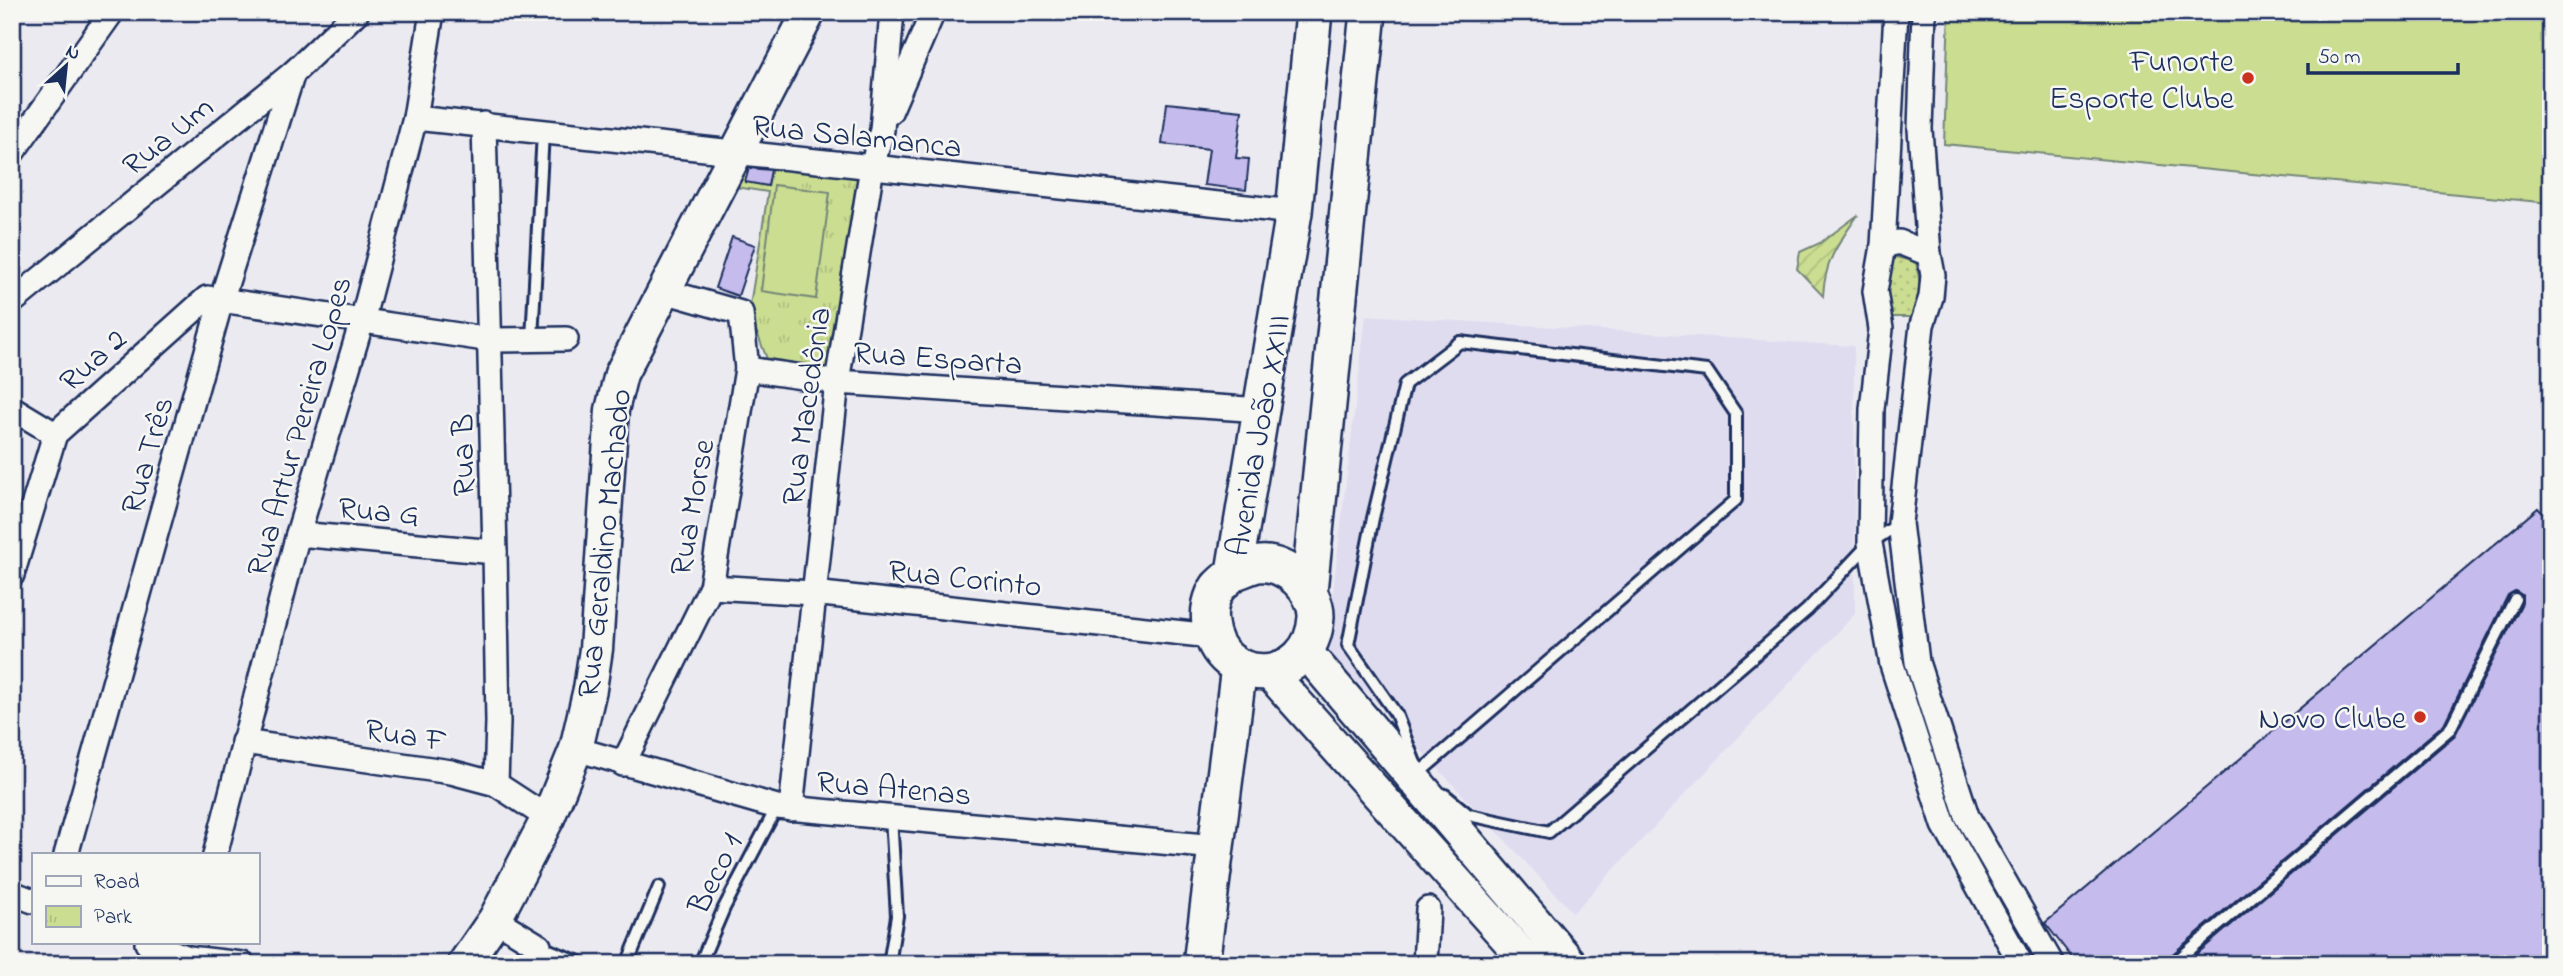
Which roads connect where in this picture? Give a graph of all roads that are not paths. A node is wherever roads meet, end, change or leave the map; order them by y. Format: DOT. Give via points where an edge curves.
graph roads {
  1 [pos="112,12"];
  2 [pos="357,12"];
  3 [pos="432,12"];
  4 [pos="809,12"];
  5 [pos="892,12"];
  6 [pos="933,12"];
  7 [pos="1314,12"];
  8 [pos="1368,12"];
  9 [pos="1896,12"];
  10 [pos="1924,12"];
  11 [pos="293,73"];
  12 [pos="415,118"];
  13 [pos="484,124"];
  14 [pos="882,130"];
  15 [pos="543,132"];
  16 [pos="12,153"];
  17 [pos="736,154"];
  18 [pos="873,167"];
  19 [pos="1294,212"];
  20 [pos="1883,246"];
  21 [pos="1929,254"];
  22 [pos="664,291"];
  23 [pos="221,301"];
  24 [pos="12,302"];
  25 [pos="362,321"];
  26 [pos="1922,325"];
  27 [pos="1881,329"];
  28 [pos="532,339"];
  29 [pos="566,339"];
  30 [pos="492,340"];
  31 [pos="747,369"];
  32 [pos="837,382"];
  33 [pos="12,408"];
  34 [pos="1262,410"];
  35 [pos="55,434"];
  36 [pos="1900,523"];
  37 [pos="298,534"];
  38 [pos="1870,543"];
  39 [pos="495,552"];
  40 [pos="1234,572"];
  41 [pos="12,575"];
  42 [pos="711,587"];
  43 [pos="1309,591"];
  44 [pos="813,593"];
  45 [pos="2515,599"];
  46 [pos="1211,636"];
  47 [pos="1306,652"];
  48 [pos="1254,670"];
  49 [pos="243,742"];
  50 [pos="576,749"];
  51 [pos="623,764"];
  52 [pos="1419,773"];
  53 [pos="496,784"];
  54 [pos="784,808"];
  55 [pos="1967,816"];
  56 [pos="891,817"];
  57 [pos="548,818"];
  58 [pos="1944,825"];
  59 [pos="1216,847"];
  60 [pos="67,853"];
  61 [pos="215,853"];
  62 [pos="659,887"];
  63 [pos="12,893"];
  64 [pos="32,901"];
  65 [pos="1428,909"];
  66 [pos="495,919"];
  67 [pos="151,944"];
  68 [pos="190,955"];
  69 [pos="540,955"];
  70 [pos="242,964"];
  71 [pos="464,964"];
  72 [pos="584,964"];
  73 [pos="627,964"];
  74 [pos="701,964"];
  75 [pos="889,964"];
  76 [pos="1200,964"];
  77 [pos="1425,964"];
  78 [pos="1530,964"];
  79 [pos="1571,964"];
  80 [pos="2021,964"];
  81 [pos="2052,964"];
  82 [pos="2174,964"];
  1 -- 16 [label="street"];
  2 -- 11 [label="street, Rua Um"];
  3 -- 12 [label="street, Rua Artur Pereira Lopes"];
  4 -- 17 [label="street, Rua Geraldino Machado"];
  5 -- 14 [label="street, Rua Macedônia"];
  6 -- 14 [label="street"];
  7 -- 19 [label="main road, Avenida João XXIII"];
  8 -- 43 [label="main road, Avenida João XXIII"];
  9 -- 20 [label="street"];
  10 -- 21 [label="street" via="1920,129"];
  11 -- 23 [label="street, Rua Três"];
  11 -- 24 [label="street, Rua Um"];
  12 -- 13 [label="street, Rua Salamanca"];
  12 -- 25 [label="street, Rua Artur Pereira Lopes"];
  13 -- 15 [label="street, Rua Salamanca"];
  13 -- 30 [label="street, Rua B"];
  14 -- 18 [label="street, Rua Macedônia"];
  15 -- 17 [label="street, Rua Salamanca"];
  15 -- 28 [label="lane"];
  17 -- 18 [label="street, Rua Salamanca"];
  17 -- 22 [label="street, Rua Geraldino Machado"];
  18 -- 19 [label="street, Rua Salamanca"];
  18 -- 32 [label="street, Rua Macedônia"];
  19 -- 34 [label="main road, Avenida João XXIII"];
  20 -- 21 [label="street" via="1899,242"];
  20 -- 27 [label="street" via="1875,291"];
  21 -- 26 [label="street" via="1933,286"];
  22 -- 31 [label="street" via="741,313"];
  22 -- 50 [label="street, Rua Geraldino Machado" via="621,374 612,410 596,649"];
  23 -- 25 [label="street"];
  23 -- 35 [label="street, Rua 2" via="207,298"];
  23 -- 60 [label="street, Rua Três"];
  25 -- 30 [label="street"];
  25 -- 37 [label="street, Rua Artur Pereira Lopes"];
  26 -- 27 [label="street" via="1905,331"];
  26 -- 36 [label="street"];
  27 -- 38 [label="street" via="1872,409"];
  28 -- 29 [label="street"];
  28 -- 30 [label="street"];
  30 -- 39 [label="street, Rua B"];
  31 -- 32 [label="street, Rua Esparta"];
  31 -- 42 [label="street, Rua Morse"];
  32 -- 34 [label="street, Rua Esparta"];
  32 -- 44 [label="street, Rua Macedônia"];
  33 -- 35 [label="street"];
  34 -- 40 [label="main road, Avenida João XXIII"];
  35 -- 41 [label="street, Rua 2"];
  36 -- 38 [label="lane"];
  36 -- 55 [label="street" via="1917,662"];
  37 -- 39 [label="street, Rua G"];
  37 -- 49 [label="street, Rua Artur Pereira Lopes"];
  38 -- 52 [label="lane" via="1807,610 1549,832 1469,815"];
  38 -- 58 [label="street" via="1892,666"];
  39 -- 53 [label="street, Rua B"];
  40 -- 43 [label="main road" via="1261,564 1289,571"];
  40 -- 46 [label="main road, Avenida João XXIII" via="1216,589 1208,612"];
  42 -- 44 [label="street, Rua Corinto"];
  42 -- 51 [label="street, Rua Morse"];
  43 -- 47 [label="main road" via="1316,622"];
  44 -- 46 [label="street, Rua Corinto"];
  44 -- 54 [label="street, Rua Macedônia"];
  45 -- 82 [label="lane" via="2450,729"];
  46 -- 48 [label="main road" via="1222,655"];
  47 -- 48 [label="main road" via="1292,665"];
  47 -- 79 [label="street"];
  48 -- 59 [label="main road"];
  48 -- 78 [label="street"];
  49 -- 53 [label="street, Rua F" via="451,772"];
  49 -- 61 [label="street, Rua Artur Pereira Lopes"];
  50 -- 51 [label="street, Rua Atenas"];
  50 -- 57 [label="street, Rua Geraldino Machado"];
  51 -- 54 [label="street, Rua Atenas"];
  52 -- 52 [label="lane" via="1396,714 1348,645 1405,384 1460,342 1707,371 1736,414 1735,500"];
  53 -- 57 [label="street, Rua F"];
  54 -- 56 [label="street, Rua Atenas"];
  54 -- 74 [label="lane, Beco 1" via="724,908"];
  55 -- 58 [label="street"];
  55 -- 81 [label="street"];
  56 -- 59 [label="street, Rua Atenas"];
  56 -- 75 [label="lane" via="897,916"];
  57 -- 66 [label="street, Rua Geraldino Machado"];
  58 -- 80 [label="street"];
  59 -- 76 [label="main road"];
  62 -- 73 [label="lane"];
  63 -- 64 [label="street"];
  65 -- 77 [label="street"];
  66 -- 69 [label="street"];
  66 -- 71 [label="street, Rua Geraldino Machado"];
  67 -- 68 [label="street"];
  68 -- 70 [label="street"];
  69 -- 72 [label="lane"];
}
